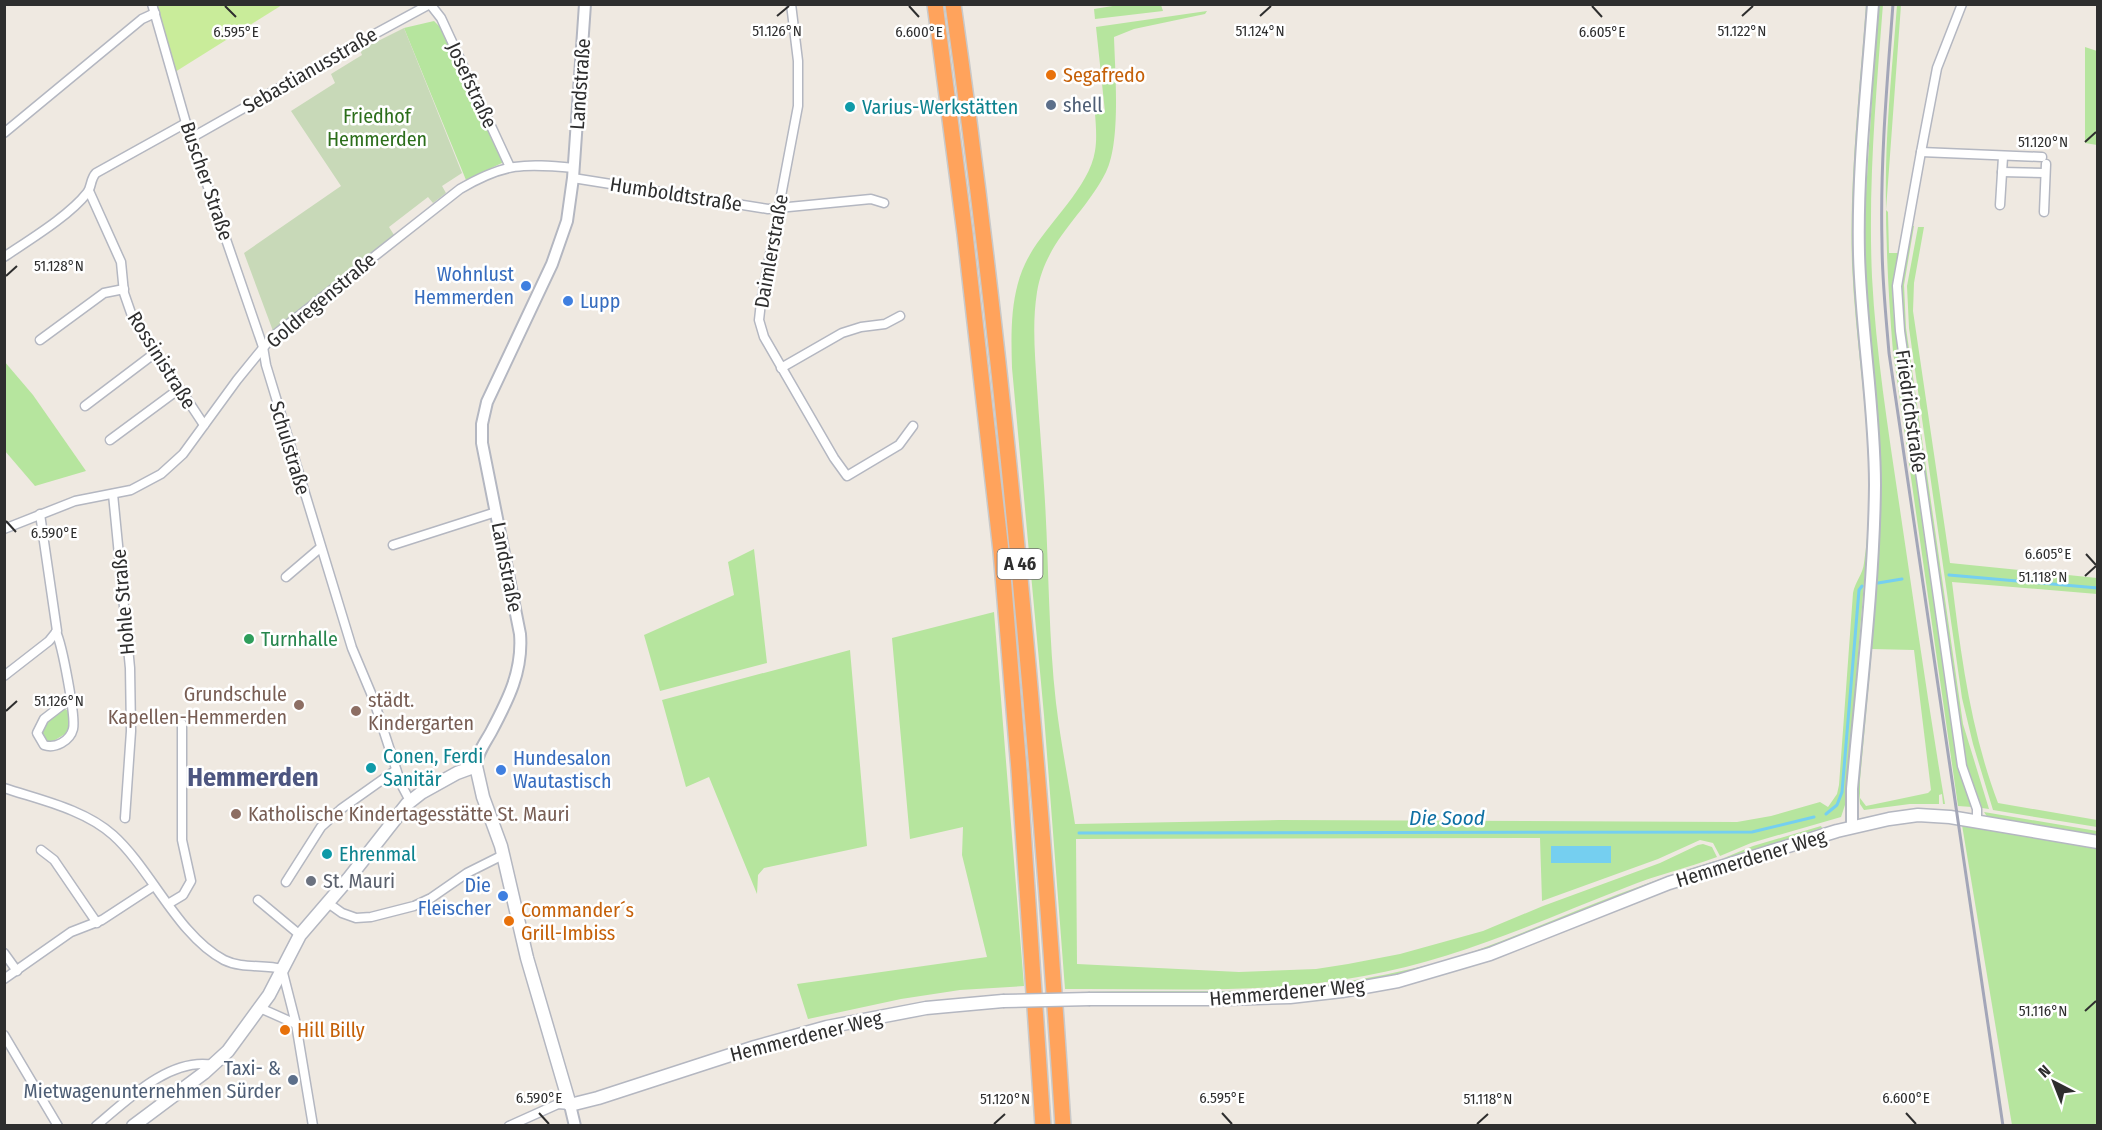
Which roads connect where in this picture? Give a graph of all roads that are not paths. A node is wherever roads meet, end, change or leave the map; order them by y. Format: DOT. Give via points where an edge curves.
graph roads {
  1 [pos="430,4"];
  2 [pos="585,4"];
  3 [pos="791,4"];
  4 [pos="935,4"];
  5 [pos="953,4"];
  6 [pos="1873,4"];
  7 [pos="1962,4"];
  8 [pos="154,9"];
  9 [pos="186,123"];
  10 [pos="4,134"];
  11 [pos="191,138"];
  12 [pos="1921,152"];
  13 [pos="2003,157"];
  14 [pos="2044,165"];
  15 [pos="510,167"];
  16 [pos="2002,172"];
  17 [pos="574,173"];
  18 [pos="89,191"];
  19 [pos="884,203"];
  20 [pos="2000,205"];
  21 [pos="778,209"];
  22 [pos="2044,212"];
  23 [pos="4,257"];
  24 [pos="124,289"];
  25 [pos="900,316"];
  26 [pos="40,340"];
  27 [pos="263,347"];
  28 [pos="155,353"];
  29 [pos="781,368"];
  30 [pos="180,389"];
  31 [pos="85,406"];
  32 [pos="204,425"];
  33 [pos="913,426"];
  34 [pos="110,440"];
  35 [pos="113,494"];
  36 [pos="496,512"];
  37 [pos="40,514"];
  38 [pos="4,529"];
  39 [pos="393,545"];
  40 [pos="320,548"];
  41 [pos="286,577"];
  42 [pos="56,632"];
  43 [pos="4,676"];
  44 [pos="70,699"];
  45 [pos="182,724"];
  46 [pos="476,766"];
  47 [pos="396,770"];
  48 [pos="4,788"];
  49 [pos="410,801"];
  50 [pos="125,818"];
  51 [pos="1977,821"];
  52 [pos="1852,826"];
  53 [pos="123,833"];
  54 [pos="2097,842"];
  55 [pos="121,843"];
  56 [pos="41,850"];
  57 [pos="503,855"];
  58 [pos="286,882"];
  59 [pos="154,886"];
  60 [pos="258,900"];
  61 [pos="328,903"];
  62 [pos="168,904"];
  63 [pos="97,923"];
  64 [pos="300,935"];
  65 [pos="4,953"];
  66 [pos="282,969"];
  67 [pos="16,971"];
  68 [pos="4,979"];
  69 [pos="260,1008"];
  70 [pos="296,1024"];
  71 [pos="4,1035"];
  72 [pos="213,1065"];
  73 [pos="570,1105"];
  74 [pos="58,1125"];
  75 [pos="96,1125"];
  76 [pos="133,1125"];
  77 [pos="313,1125"];
  78 [pos="509,1125"];
  79 [pos="575,1125"];
  80 [pos="1043,1125"];
  81 [pos="1063,1125"];
  1 -- 11 [label="street, Sebastianusstraße"];
  1 -- 15 [label="street, Josefstraße" via="441,18"];
  2 -- 17 [label="street, Landstraße"];
  3 -- 21 [label="street, Daimlerstraße" via="798,61 798,106"];
  4 -- 80 [label="highway, A 46" via="1001,551"];
  5 -- 81 [label="highway, A 46" via="1015,513"];
  6 -- 52 [label="street" via="1859,240 1873,421 1874,511"];
  7 -- 12 [label="street, Friedrichstraße" via="1937,68"];
  8 -- 9 [label="street, Buscher Straße"];
  8 -- 10 [label="street, Buscher Straße"];
  9 -- 11 [label="street, Buscher Straße"];
  9 -- 18 [label="street" via="100,170"];
  11 -- 27 [label="street, Buscher Straße"];
  12 -- 13 [label="street"];
  12 -- 51 [label="street, Friedrichstraße" via="1897,290 1899,324 1962,766 1977,809"];
  13 -- 14 [label="street"];
  13 -- 16 [label="street"];
  14 -- 16 [label="street"];
  14 -- 22 [label="street"];
  15 -- 17 [label="street, Goldregenstraße" via="531,164"];
  15 -- 27 [label="street, Goldregenstraße" via="475,180 442,202 285,325"];
  16 -- 20 [label="street"];
  17 -- 21 [label="street, Humboldtstraße"];
  17 -- 36 [label="street, Landstraße" via="560,243 483,417 482,444"];
  18 -- 23 [label="street"];
  18 -- 24 [label="street, Rossinistraße" via="121,262"];
  19 -- 21 [label="street, Humboldtstraße" via="871,199"];
  21 -- 29 [label="street, Daimlerstraße" via="759,320"];
  24 -- 26 [label="street" via="104,293"];
  24 -- 28 [label="street, Rossinistraße" via="132,316"];
  25 -- 29 [label="street" via="885,324 848,330"];
  27 -- 32 [label="street, Goldregenstraße"];
  27 -- 40 [label="street, Schulstraße"];
  28 -- 30 [label="street, Rossinistraße"];
  28 -- 31 [label="street"];
  29 -- 33 [label="street, Daimlerstraße" via="847,476 899,445"];
  30 -- 32 [label="street, Rossinistraße"];
  30 -- 34 [label="street"];
  32 -- 35 [label="street, Goldregenstraße" via="183,454 161,474"];
  35 -- 37 [label="street, Goldregenstraße" via="75,501"];
  35 -- 50 [label="street, Hohle Straße" via="130,668"];
  36 -- 39 [label="street"];
  36 -- 46 [label="street, Landstraße" via="521,651 513,689"];
  37 -- 38 [label="street, Goldregenstraße"];
  37 -- 42 [label="street"];
  40 -- 41 [label="street"];
  40 -- 47 [label="street, Schulstraße"];
  42 -- 43 [label="street"];
  42 -- 44 [label="street"];
  44 -- 44 [label="street" via="70,734 57,745 44,745 38,736 40,724"];
  45 -- 62 [label="street" via="182,840 191,881 183,895"];
  46 -- 49 [label="main road"];
  46 -- 57 [label="main road"];
  47 -- 49 [label="street, Schulstraße"];
  47 -- 58 [label="street" via="321,827"];
  48 -- 55 [label="street" via="82,815"];
  49 -- 61 [label="main road"];
  51 -- 52 [label="main road, Hemmerdener Weg" via="1918,815"];
  51 -- 54 [label="main road, Hemmerdener Weg"];
  52 -- 73 [label="main road, Hemmerdener Weg, bridge" via="1660,886 1490,954 1398,981 1290,997 1003,1001 918,1010 827,1027"];
  53 -- 55 [label="street"];
  55 -- 59 [label="street"];
  56 -- 63 [label="street" via="54,860"];
  57 -- 61 [label="street" via="414,906 356,918"];
  57 -- 73 [label="main road" via="527,958"];
  59 -- 62 [label="street"];
  59 -- 63 [label="street"];
  60 -- 64 [label="street"];
  61 -- 64 [label="main road"];
  62 -- 66 [label="street" via="222,959"];
  63 -- 67 [label="street" via="71,932"];
  64 -- 66 [label="main road"];
  65 -- 67 [label="street"];
  66 -- 69 [label="main road"];
  66 -- 70 [label="street"];
  67 -- 68 [label="street"];
  69 -- 70 [label="street"];
  69 -- 72 [label="main road"];
  70 -- 77 [label="street"];
  71 -- 74 [label="street"];
  72 -- 75 [label="street" via="194,1064 173,1070"];
  72 -- 76 [label="main road"];
  73 -- 78 [label="street" via="558,1104"];
  73 -- 79 [label="street"];
}
